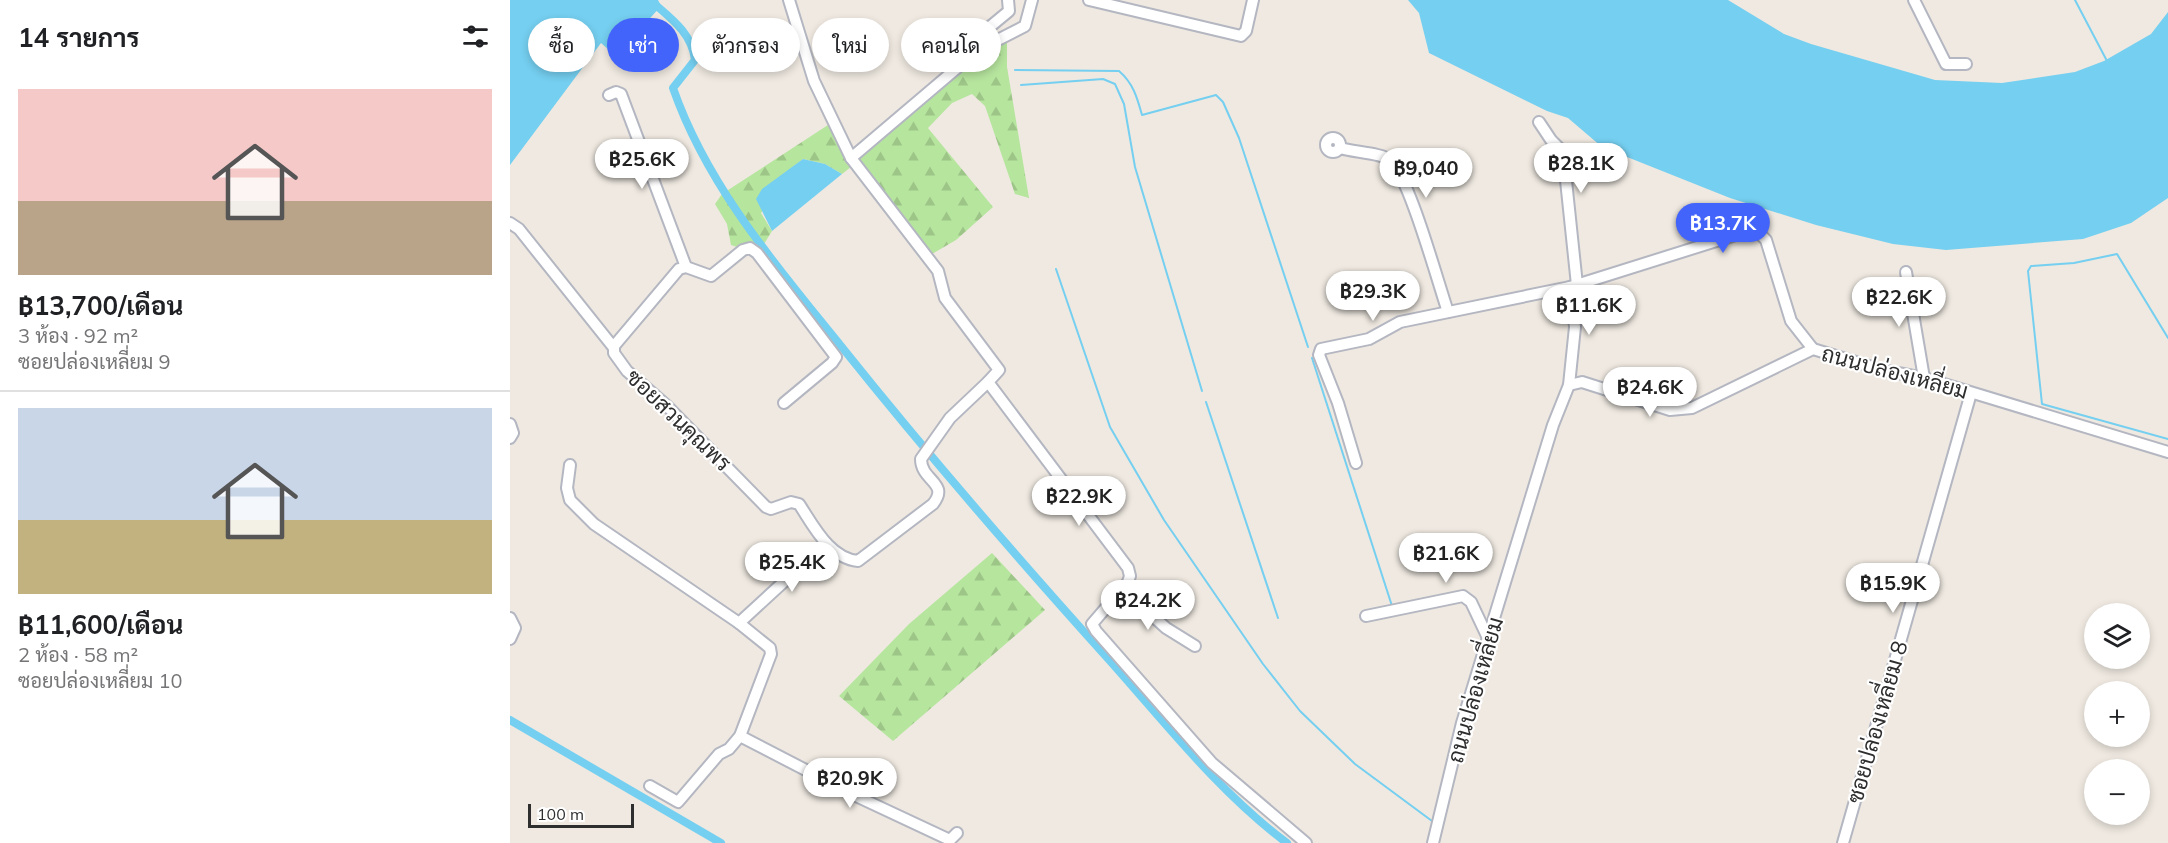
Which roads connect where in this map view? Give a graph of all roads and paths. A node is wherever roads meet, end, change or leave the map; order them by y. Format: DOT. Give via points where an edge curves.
graph roads {
  1 [pos="789,0"];
  2 [pos="1008,0"];
  3 [pos="1032,0"];
  4 [pos="1089,0"];
  5 [pos="1253,0"];
  6 [pos="1914,0"];
  7 [pos="1000,18"];
  8 [pos="1001,39"];
  9 [pos="1966,64"];
  10 [pos="954,72"];
  11 [pos="609,94"];
  12 [pos="1539,122"];
  13 [pos="1340,148"];
  14 [pos="851,158"];
  15 [pos="510,223"];
  16 [pos="686,267"];
  17 [pos="1906,272"];
  18 [pos="1573,286"];
  19 [pos="1448,312"];
  20 [pos="614,348"];
  21 [pos="1813,349"];
  22 [pos="1923,378"];
  23 [pos="988,382"];
  24 [pos="1569,385"];
  25 [pos="1971,393"];
  26 [pos="784,403"];
  27 [pos="510,424"];
  28 [pos="510,438"];
  29 [pos="2168,452"];
  30 [pos="1356,463"];
  31 [pos="570,465"];
  32 [pos="826,543"];
  33 [pos="1122,588"];
  34 [pos="1366,616"];
  35 [pos="510,618"];
  36 [pos="739,623"];
  37 [pos="1488,638"];
  38 [pos="510,639"];
  39 [pos="1195,646"];
  40 [pos="740,736"];
  41 [pos="650,786"];
  42 [pos="957,833"];
  43 [pos="1306,843"];
  44 [pos="1433,843"];
  45 [pos="1843,843"];
  1 -- 14 [label="street" via="814,81"];
  2 -- 7 [label="street" via="1009,10"];
  3 -- 8 [label="street" via="1025,26"];
  4 -- 5 [label="street" via="1241,36 1246,31"];
  6 -- 9 [label="street" via="1946,64"];
  10 -- 14 [label="street"];
  11 -- 16 [label="street" via="621,94"];
  12 -- 18 [label="street" via="1563,152"];
  13 -- 19 [label="street" via="1384,157 1396,167 1409,193"];
  14 -- 23 [label="street" via="938,271 945,298 999,370"];
  15 -- 20 [label="street" via="519,229"];
  16 -- 20 [label="street, ซอยสวนคุณพร" via="679,268 617,339"];
  16 -- 26 [label="street" via="711,276 750,248 758,253 834,351 832,363"];
  17 -- 22 [label="street"];
  18 -- 19 [label="street"];
  18 -- 21 [label="street" via="1755,232 1766,240 1791,321"];
  18 -- 24 [label="street" via="1575,327"];
  19 -- 30 [label="street" via="1400,322 1370,339 1320,350"];
  20 -- 32 [label="street, ซอยสวนคุณพร" via="627,371 766,507 775,509 795,502"];
  21 -- 22 [label="street, ถนนปล่องเหลี่ยม"];
  21 -- 24 [label="street, ถนนปล่องเหลี่ยม" via="1692,408 1670,410 1582,382"];
  22 -- 25 [label="street, ถนนปล่องเหลี่ยม"];
  23 -- 32 [label="street, ซอยสวนคุณพร" via="950,418 921,459 924,471 939,489 933,504 858,561 844,557"];
  23 -- 33 [label="street" via="1128,568 1130,576"];
  24 -- 37 [label="street, ถนนปล่องเหลี่ยม" via="1553,425"];
  25 -- 29 [label="street, ถนนปล่องเหลี่ยม"];
  25 -- 45 [label="street, ซอยปล่องเหลี่ยม 8"];
  27 -- 28 [label="street"];
  31 -- 36 [label="street" via="567,488 575,506 624,547"];
  32 -- 36 [label="street"];
  33 -- 39 [label="street" via="1166,628"];
  33 -- 43 [label="street" via="1092,624 1096,632 1212,764"];
  34 -- 37 [label="street" via="1463,596 1471,602"];
  35 -- 38 [label="street" via="515,628"];
  36 -- 40 [label="street" via="767,644 771,654"];
  37 -- 44 [label="street, ถนนปล่องเหลี่ยม" via="1462,723"];
  40 -- 41 [label="street" via="678,802"];
  40 -- 42 [label="street" via="950,840"];
}
